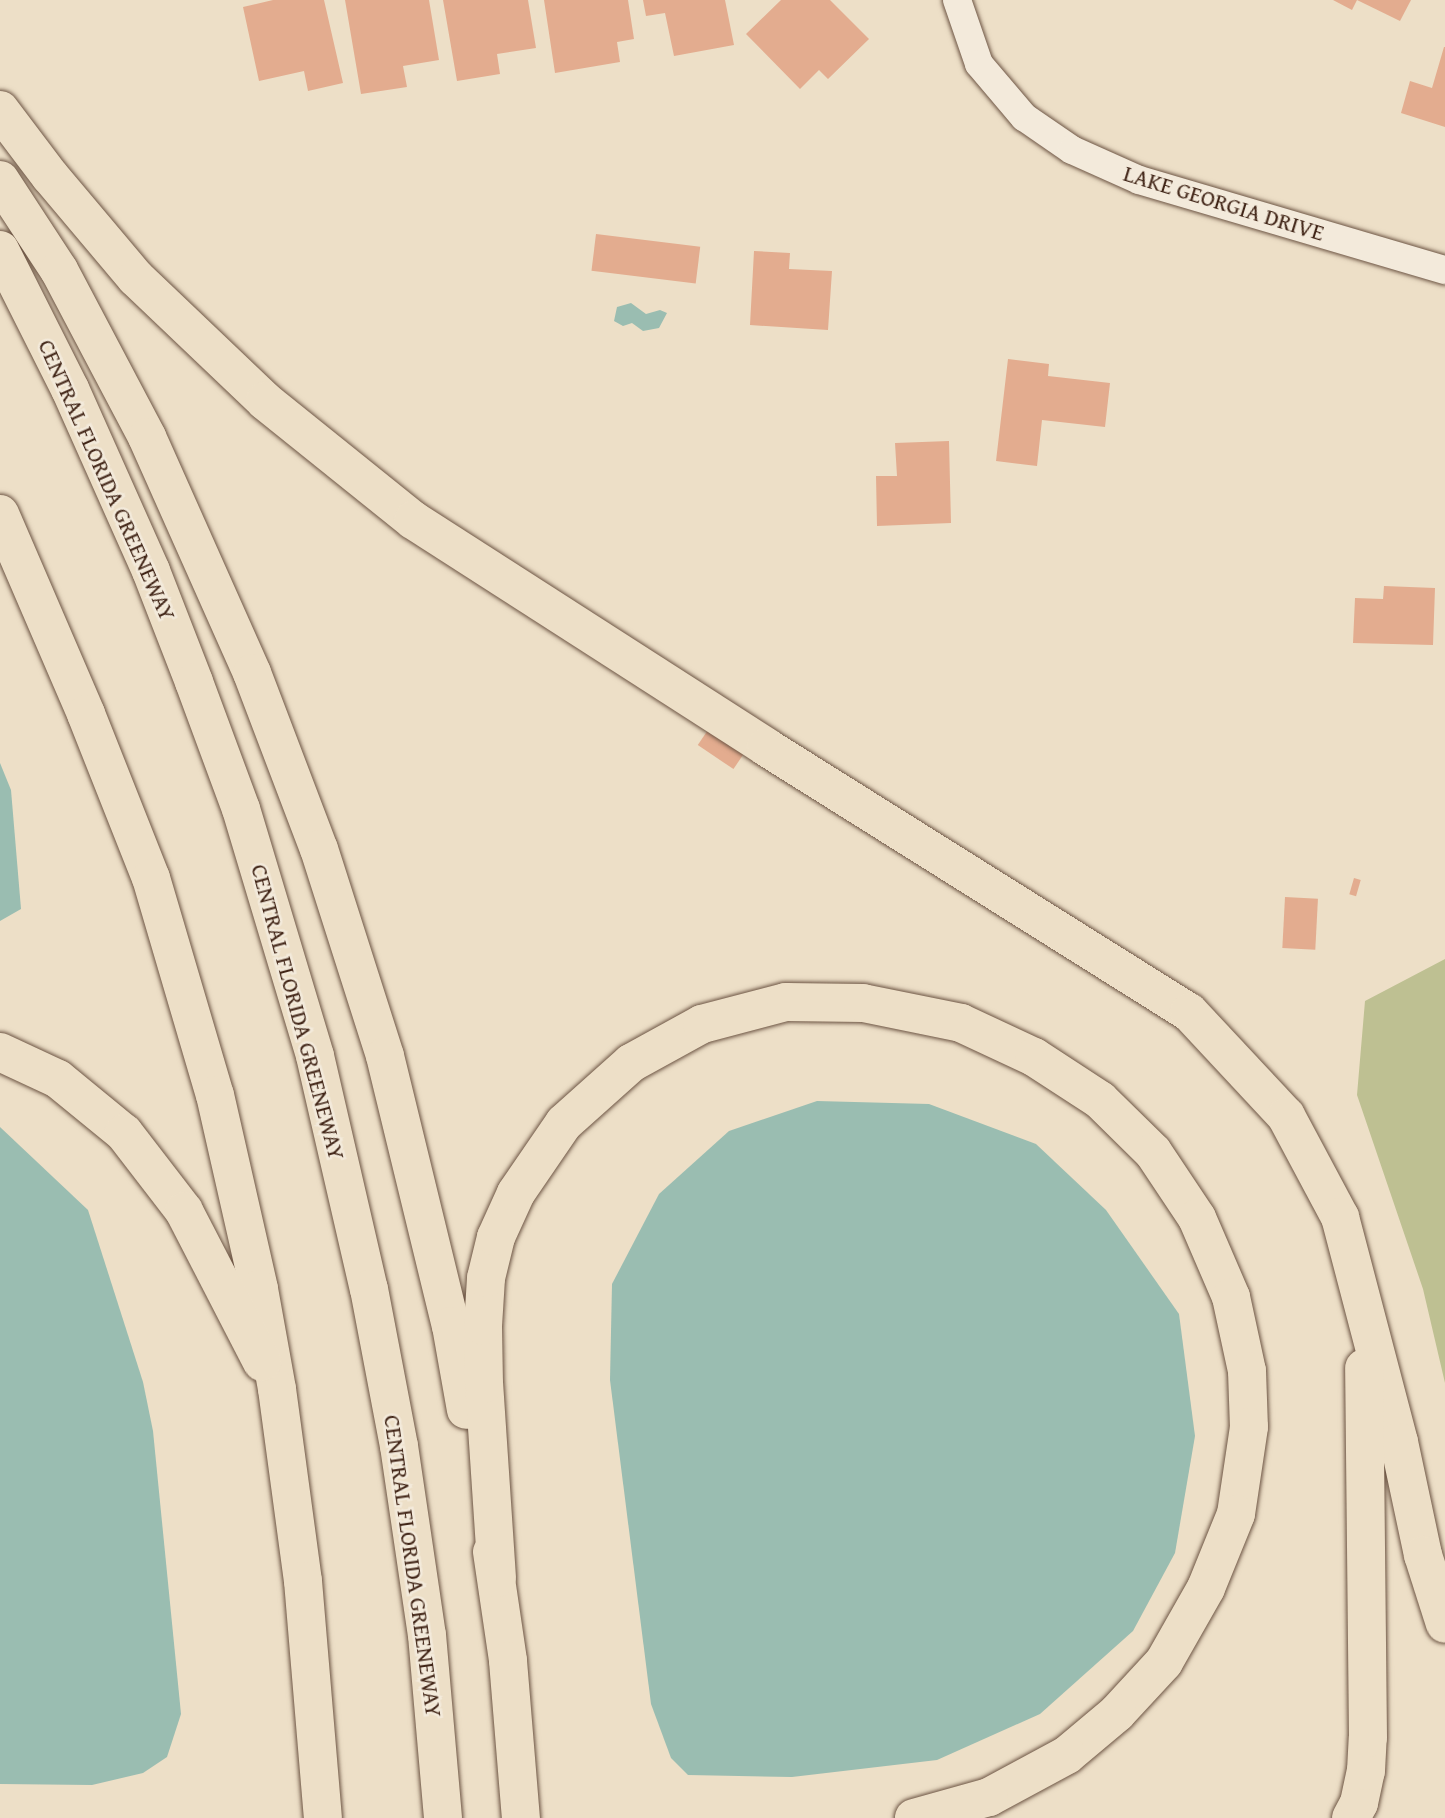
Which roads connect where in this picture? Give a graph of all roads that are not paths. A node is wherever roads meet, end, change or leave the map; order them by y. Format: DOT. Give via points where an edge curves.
graph roads {
  1 [pos="957,0"];
  2 [pos="0,110"];
  3 [pos="0,180"];
  4 [pos="0,250"];
  5 [pos="1445,270"];
  6 [pos="0,514"];
  7 [pos="0,1052"];
  8 [pos="1363,1313"];
  9 [pos="277,1389"];
  10 [pos="497,1578"];
  11 [pos="1445,1624"];
  12 [pos="442,1805"];
  13 [pos="521,1806"];
  14 [pos="323,1807"];
  15 [pos="914,1818"];
  16 [pos="1351,1818"];
  1 -- 5 [label="street, LAKE GEORGIA DRIVE" via="979,64 1024,117 1072,150 1139,180"];
  2 -- 8 [label="highway" via="136,278 265,401 413,520 1189,1012 1286,1116 1340,1217"];
  3 -- 10 [label="highway" via="59,270 147,437 252,673 319,849 385,1056 451,1326"];
  4 -- 12 [label="highway, CENTRAL FLORIDA GREENEWAY" via="70,389 151,571 241,809 315,1056 397,1433 427,1635"];
  6 -- 9 [label="highway" via="151,878 215,1096"];
  7 -- 9 [label="highway" via="58,1079 124,1133 184,1211"];
  8 -- 11 [label="highway" via="1399,1442 1423,1555"];
  8 -- 16 [label="highway" via="1368,1738 1366,1771"];
  9 -- 14 [label="highway" via="303,1581"];
  10 -- 13 [label="highway"];
  10 -- 15 [label="highway" via="484,1384 486,1278 496,1237 516,1193 564,1123 631,1063 702,1024 786,1002 863,1003 961,1023 1034,1057 1109,1108 1153,1153 1197,1219 1231,1297 1247,1371 1249,1427 1236,1514 1206,1588 1164,1662 1117,1713 1067,1755 989,1797"];
}
